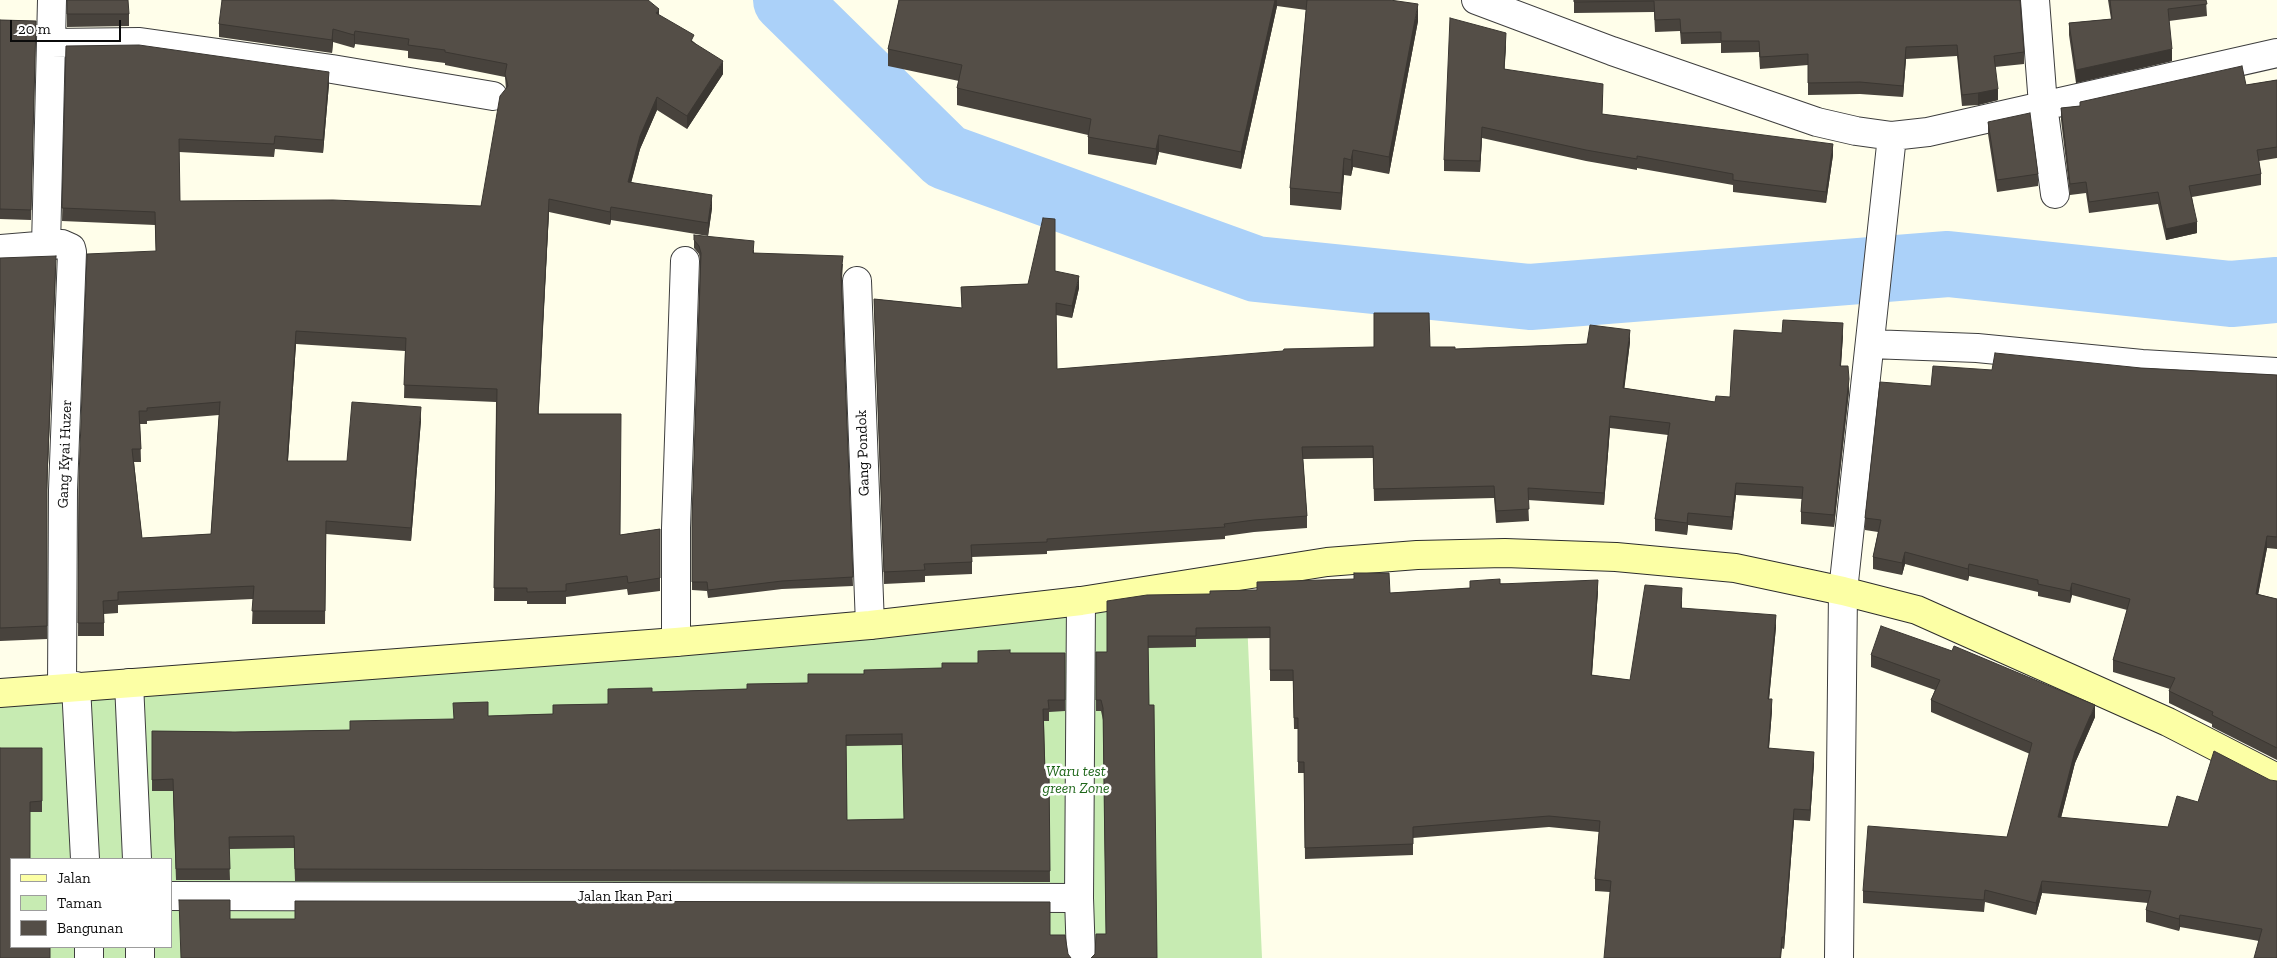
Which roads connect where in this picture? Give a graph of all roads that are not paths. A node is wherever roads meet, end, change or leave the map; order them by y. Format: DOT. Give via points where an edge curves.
graph roads {
  1 [pos="52,0"];
  2 [pos="1476,0"];
  3 [pos="2035,0"];
  4 [pos="51,42"];
  5 [pos="2277,53"];
  6 [pos="494,96"];
  7 [pos="2043,105"];
  8 [pos="1892,136"];
  9 [pos="2056,194"];
  10 [pos="46,246"];
  11 [pos="0,249"];
  12 [pos="685,261"];
  13 [pos="857,280"];
  14 [pos="1870,344"];
  15 [pos="2277,372"];
  16 [pos="1843,591"];
  17 [pos="1081,601"];
  18 [pos="870,625"];
  19 [pos="676,642"];
  20 [pos="129,683"];
  21 [pos="69,687"];
  22 [pos="0,693"];
  23 [pos="2277,778"];
  24 [pos="85,858"];
  25 [pos="137,858"];
  26 [pos="172,896"];
  27 [pos="1079,898"];
  28 [pos="1081,958"];
  29 [pos="1839,958"];
  1 -- 4 [label="street"];
  2 -- 8 [label="street" via="1817,122"];
  3 -- 7 [label="street"];
  4 -- 6 [label="street" via="140,42 323,67"];
  4 -- 10 [label="street"];
  5 -- 7 [label="street"];
  7 -- 8 [label="street" via="1928,132"];
  7 -- 9 [label="street"];
  8 -- 14 [label="street"];
  10 -- 11 [label="street"];
  10 -- 21 [label="street, Gang Kyai Huzer" via="62,244 72,248 63,490"];
  12 -- 19 [label="street" via="676,528"];
  13 -- 18 [label="street, Gang Pondok"];
  14 -- 15 [label="street" via="1977,348 2142,364"];
  14 -- 16 [label="street"];
  16 -- 17 [label="street" via="1734,568 1616,557 1505,553 1327,562"];
  16 -- 23 [label="street" via="1917,610 1977,635 2168,722"];
  16 -- 29 [label="street"];
  17 -- 18 [label="street"];
  17 -- 27 [label="street"];
  18 -- 19 [label="street"];
  19 -- 20 [label="street"];
  20 -- 21 [label="street"];
  20 -- 25 [label="street"];
  21 -- 22 [label="street"];
  21 -- 24 [label="street"];
  26 -- 27 [label="street, Jalan Ikan Pari"];
  27 -- 28 [label="street"];
}
